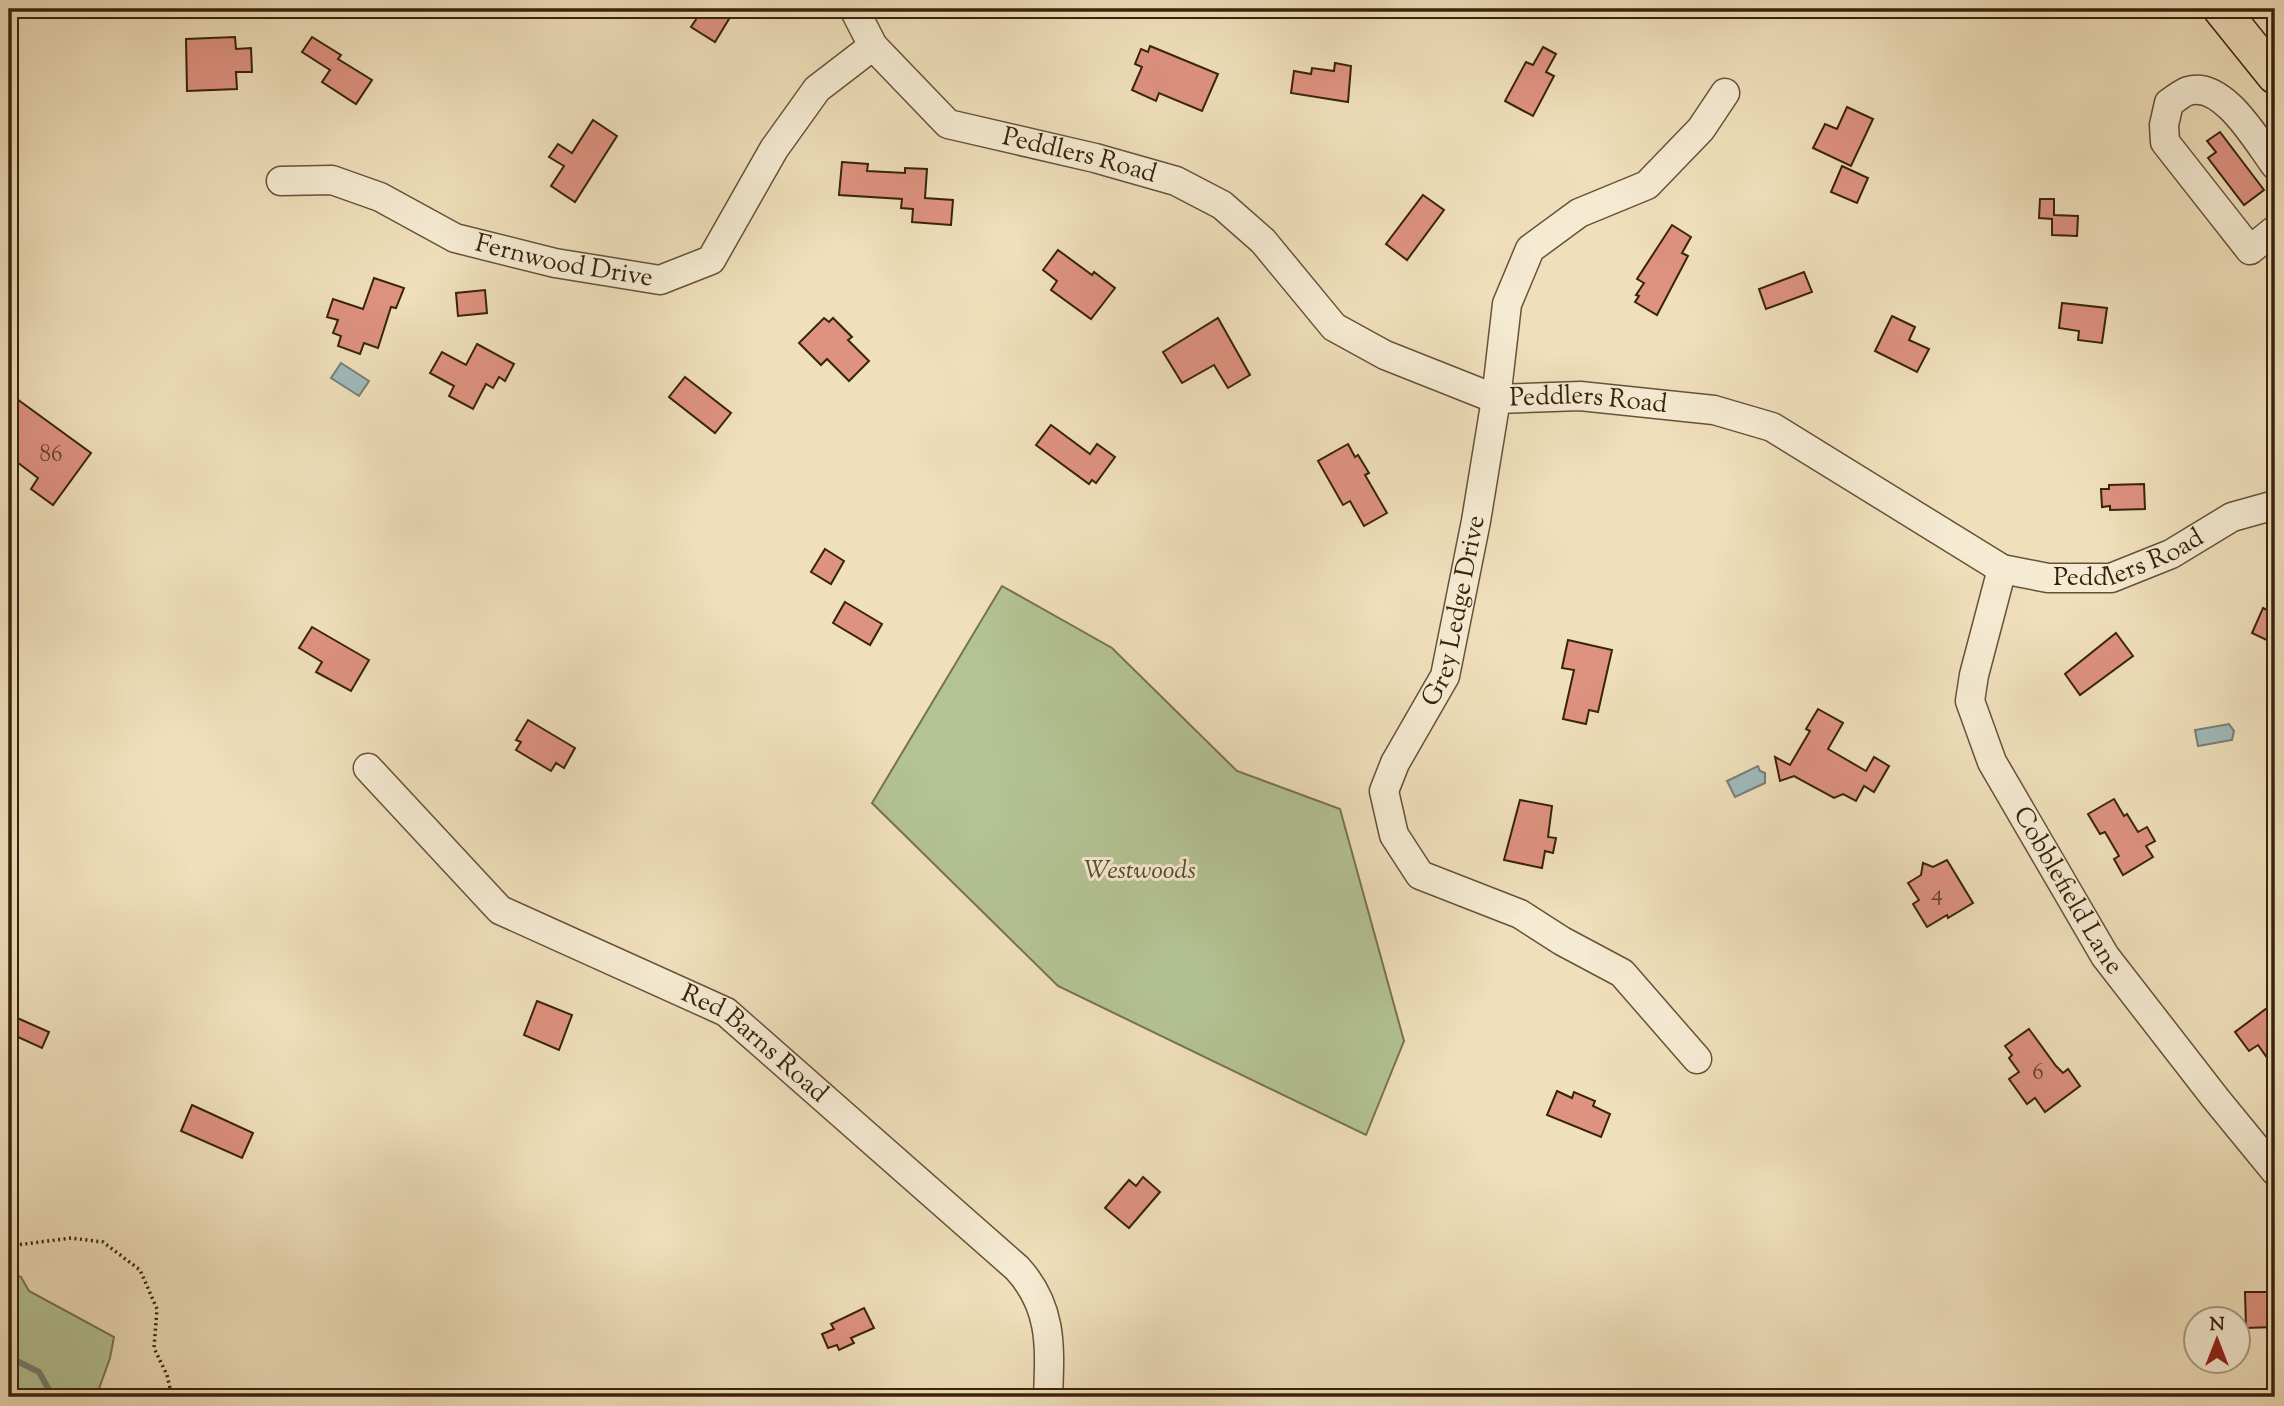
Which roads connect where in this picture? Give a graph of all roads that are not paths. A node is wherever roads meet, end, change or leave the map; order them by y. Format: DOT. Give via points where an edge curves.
graph roads {
  1 [pos="854,9"];
  2 [pos="2221,9"];
  3 [pos="873,46"];
  4 [pos="2275,76"];
  5 [pos="1725,93"];
  6 [pos="2275,164"];
  7 [pos="281,181"];
  8 [pos="2275,184"];
  9 [pos="2269,235"];
  10 [pos="1496,399"];
  11 [pos="2275,505"];
  12 [pos="2002,569"];
  13 [pos="368,768"];
  14 [pos="1698,1059"];
  15 [pos="2275,1171"];
  16 [pos="1048,1397"];
  1 -- 3 [label="street, Peddlers Road"];
  2 -- 4 [label="main road"];
  3 -- 7 [label="street, Fernwood Drive" via="817,89 774,149 710,260 660,280 555,263 455,238 380,197 332,180"];
  3 -- 10 [label="street, Peddlers Road" via="948,124 1177,181 1222,205 1263,242 1334,327 1385,355"];
  5 -- 10 [label="street, Grey Ledge Drive" via="1701,129 1647,185 1578,214 1530,249 1507,304"];
  6 -- 9 [label="street" via="2224,100 2207,90 2187,91 2169,103 2165,142 2250,250"];
  8 -- 9 [label="street" via="2216,106 2204,100 2191,101 2180,111 2179,133"];
  10 -- 12 [label="street, Peddlers Road" via="1580,396 1714,410 1772,427"];
  10 -- 14 [label="street, Grey Ledge Drive" via="1445,676 1384,791 1394,835 1420,875 1520,914 1622,973"];
  11 -- 12 [label="street, Peddlers Road" via="2232,517 2171,554 2111,578 2048,578"];
  12 -- 15 [label="street, Cobblefield Lane" via="1970,701 1992,762 2105,956"];
  13 -- 16 [label="street, Red Barns Road" via="500,910 726,1012 1017,1268 1031,1283 1043,1310 1049,1339"];
}
